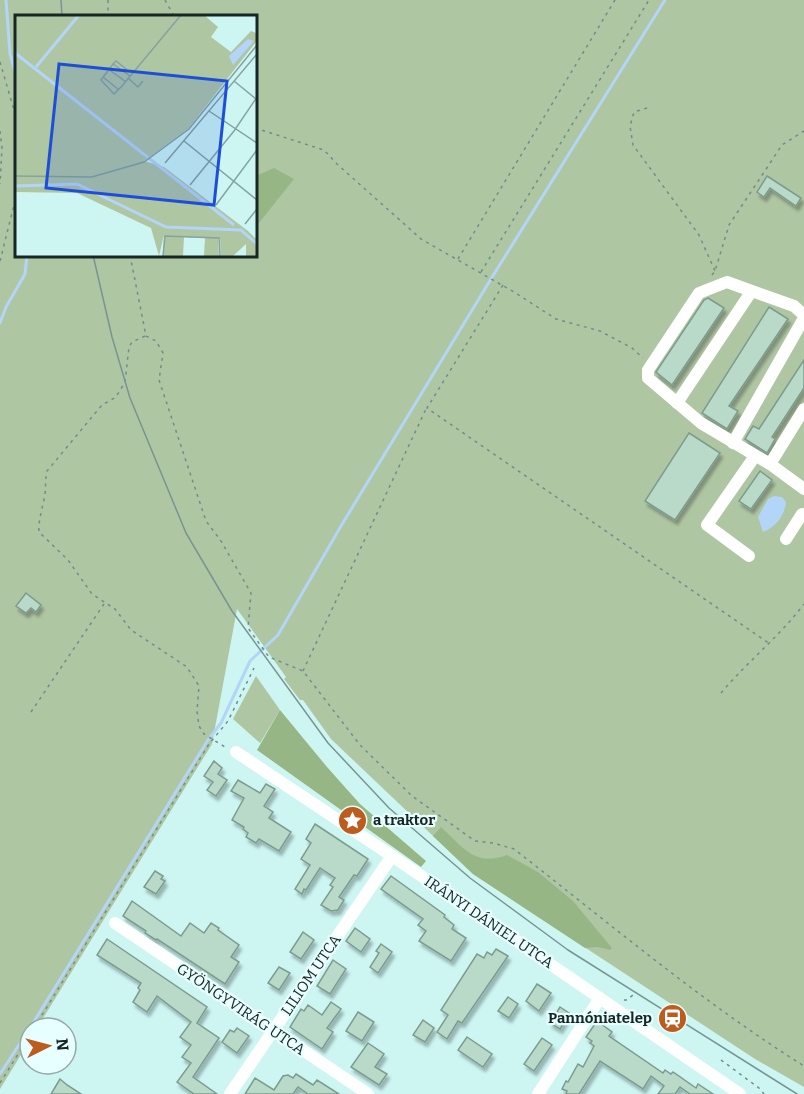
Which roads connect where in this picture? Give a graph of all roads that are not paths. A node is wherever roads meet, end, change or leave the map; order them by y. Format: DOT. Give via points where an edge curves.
graph roads {
  1 [pos="751,292"];
  2 [pos="804,316"];
  3 [pos="677,403"];
  4 [pos="804,409"];
  5 [pos="799,428"];
  6 [pos="733,443"];
  7 [pos="755,456"];
  8 [pos="770,464"];
  9 [pos="804,489"];
  10 [pos="803,513"];
  11 [pos="786,539"];
  12 [pos="749,555"];
  13 [pos="236,753"];
  14 [pos="392,856"];
  15 [pos="115,923"];
  16 [pos="600,998"];
  17 [pos="273,1030"];
  18 [pos="230,1094"];
  19 [pos="368,1094"];
  20 [pos="538,1094"];
  21 [pos="740,1094"];
  1 -- 2 [label="street" via="794,306"];
  1 -- 3 [label="street"];
  1 -- 3 [label="street" via="727,282 699,293 648,370 648,378"];
  2 -- 6 [label="street"];
  3 -- 6 [label="street"];
  4 -- 5 [label="street"];
  5 -- 8 [label="street"];
  6 -- 7 [label="street"];
  7 -- 8 [label="street"];
  7 -- 12 [label="street" via="707,525"];
  8 -- 9 [label="street"];
  10 -- 11 [label="street"];
  13 -- 14 [label="street, IRÁNYI DÁNIEL UTCA"];
  14 -- 16 [label="street, IRÁNYI DÁNIEL UTCA"];
  14 -- 17 [label="street, LILIOM UTCA"];
  15 -- 17 [label="street, GYÖNGYVIRÁG UTCA"];
  16 -- 20 [label="street"];
  16 -- 21 [label="street, IRÁNYI DÁNIEL UTCA"];
  17 -- 18 [label="street, LILIOM UTCA"];
  17 -- 19 [label="street, GYÖNGYVIRÁG UTCA"];
}
